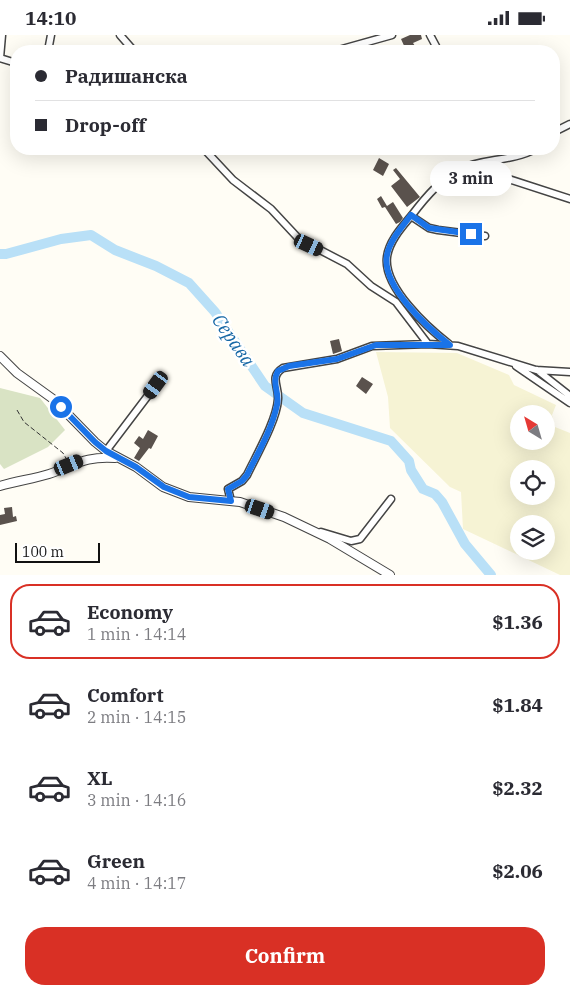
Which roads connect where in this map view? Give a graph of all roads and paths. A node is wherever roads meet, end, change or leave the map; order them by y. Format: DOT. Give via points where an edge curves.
graph roads {
  1 [pos="2,35"];
  2 [pos="120,35"];
  3 [pos="392,35"];
  4 [pos="129,45"];
  5 [pos="356,45"];
  6 [pos="0,58"];
  7 [pos="210,155"];
  8 [pos="518,155"];
  9 [pos="466,167"];
  10 [pos="570,199"];
  11 [pos="411,215"];
  12 [pos="485,236"];
  13 [pos="428,344"];
  14 [pos="450,345"];
  15 [pos="0,356"];
  16 [pos="506,359"];
  17 [pos="536,369"];
  18 [pos="570,372"];
  19 [pos="156,385"];
  20 [pos="570,395"];
  21 [pos="570,403"];
  22 [pos="17,410"];
  23 [pos="106,451"];
  24 [pos="120,458"];
  25 [pos="69,465"];
  26 [pos="0,487"];
  27 [pos="391,499"];
  28 [pos="231,501"];
  29 [pos="313,530"];
  30 [pos="390,575"];
  1 -- 6 [label="street"];
  2 -- 4 [label="street"];
  3 -- 5 [label="street"];
  7 -- 13 [label="street" via="233,180 271,209 299,239 346,264 371,287 396,303"];
  8 -- 9 [label="street"];
  9 -- 10 [label="street"];
  9 -- 11 [label="street" via="441,184"];
  11 -- 12 [label="street" via="429,228"];
  11 -- 14 [label="street" via="388,252 386,262 391,279 425,324"];
  13 -- 14 [label="street"];
  13 -- 28 [label="street" via="372,346 337,359 289,366 278,371 274,381 278,399 275,412 247,475 228,489"];
  14 -- 16 [label="street"];
  15 -- 23 [label="street" via="53,399"];
  16 -- 17 [label="street"];
  16 -- 21 [label="street"];
  17 -- 18 [label="street"];
  17 -- 20 [label="street"];
  19 -- 23 [label="street"];
  22 -- 25 [label="path" via="24,422 63,453"];
  23 -- 24 [label="street"];
  24 -- 25 [label="street" via="89,458"];
  24 -- 28 [label="street" via="175,493 197,499"];
  25 -- 26 [label="street" via="51,474"];
  27 -- 29 [label="street" via="356,541"];
  28 -- 29 [label="street"];
  29 -- 30 [label="street"];
}
